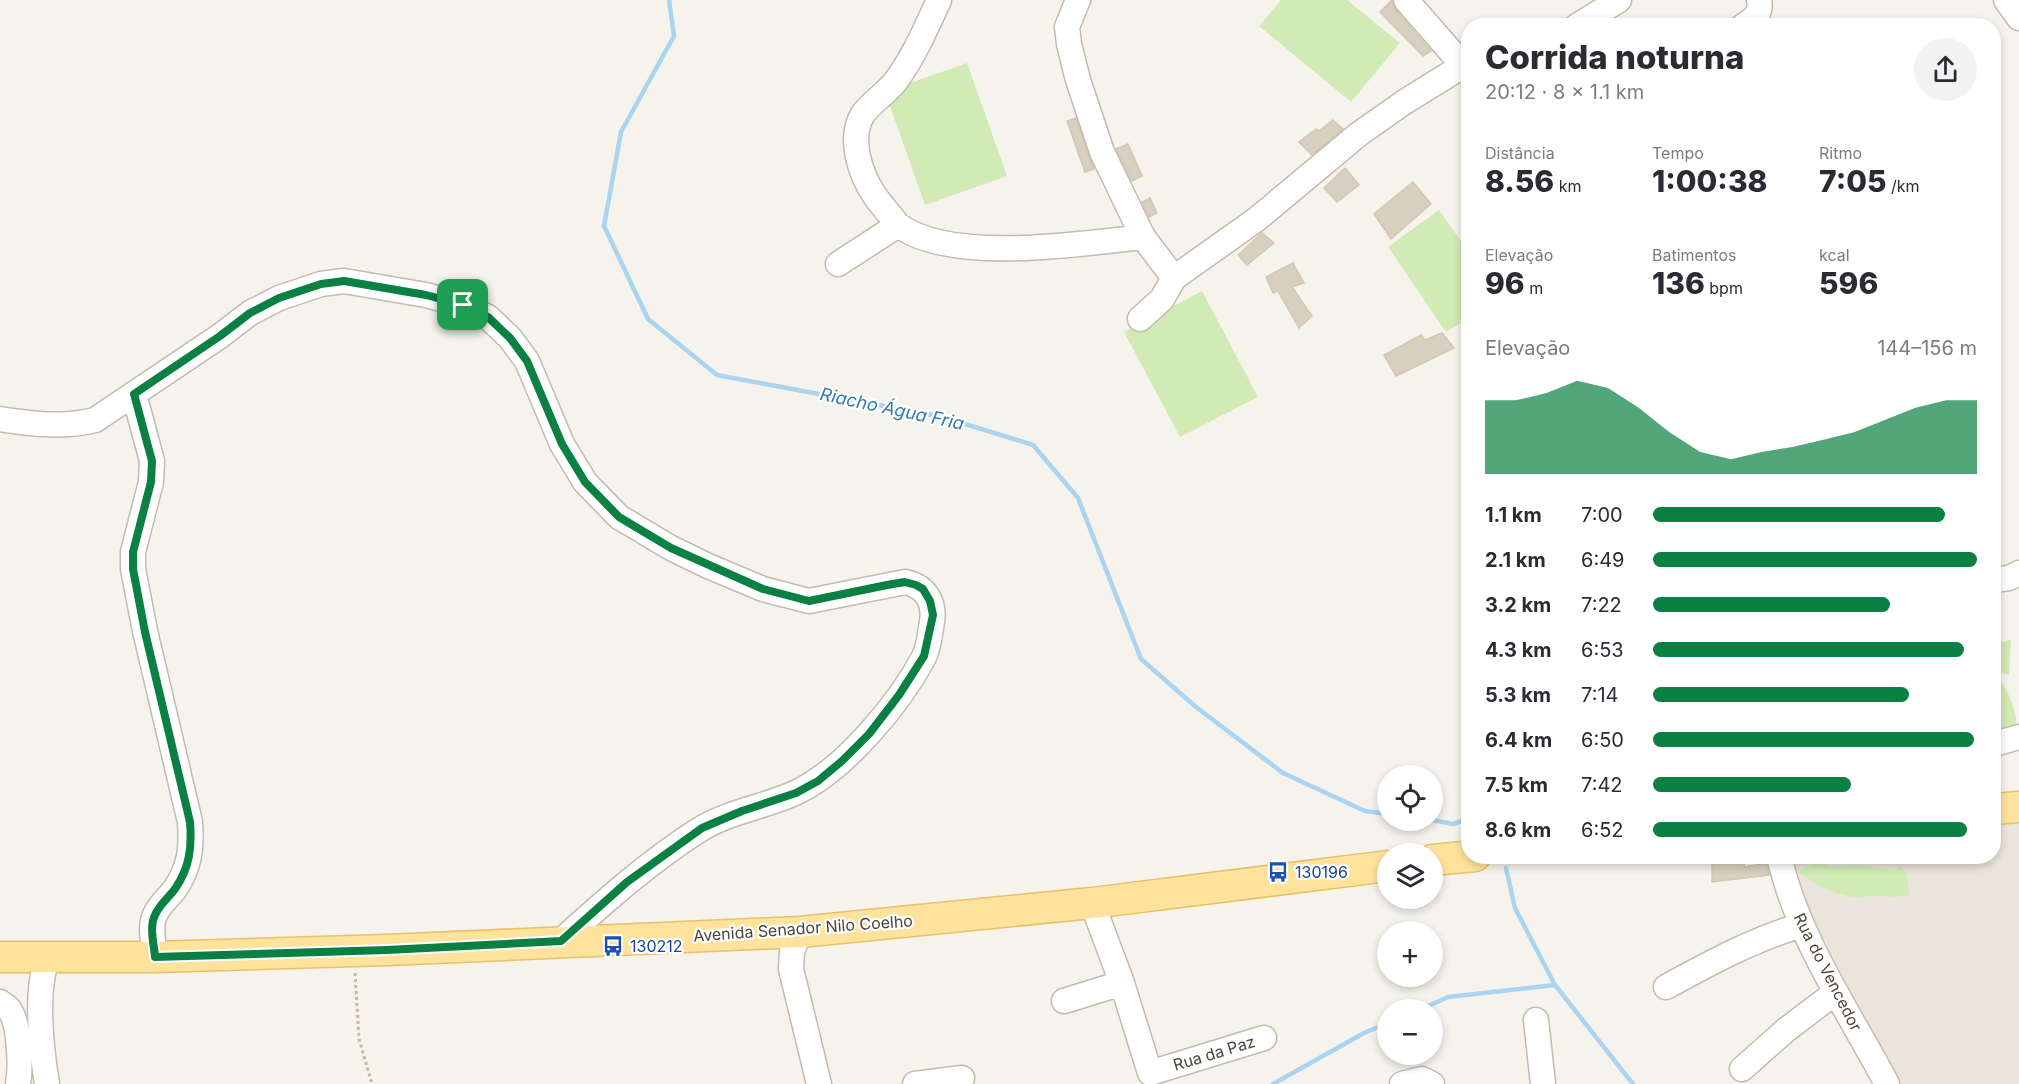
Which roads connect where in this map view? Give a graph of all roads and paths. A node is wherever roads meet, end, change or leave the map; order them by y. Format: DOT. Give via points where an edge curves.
graph roads {
  1 [pos="939,0"];
  2 [pos="1078,0"];
  3 [pos="1406,0"];
  4 [pos="1619,0"];
  5 [pos="1759,0"];
  6 [pos="2006,0"];
  7 [pos="1590,18"];
  8 [pos="1754,18"];
  9 [pos="2019,18"];
  10 [pos="1461,62"];
  11 [pos="1461,71"];
  12 [pos="898,225"];
  13 [pos="1143,237"];
  14 [pos="838,264"];
  15 [pos="1174,278"];
  16 [pos="1140,319"];
  17 [pos="134,394"];
  18 [pos="0,419"];
  19 [pos="2019,573"];
  20 [pos="2001,579"];
  21 [pos="2019,737"];
  22 [pos="2001,742"];
  23 [pos="2019,807"];
  24 [pos="2001,808"];
  25 [pos="1461,857"];
  26 [pos="1443,859"];
  27 [pos="1782,864"];
  28 [pos="1377,867"];
  29 [pos="1092,903"];
  30 [pos="1802,925"];
  31 [pos="800,932"];
  32 [pos="561,941"];
  33 [pos="352,951"];
  34 [pos="48,956"];
  35 [pos="0,957"];
  36 [pos="155,957"];
  37 [pos="1122,983"];
  38 [pos="1666,987"];
  39 [pos="1836,992"];
  40 [pos="1064,1001"];
  41 [pos="0,1002"];
  42 [pos="1536,1020"];
  43 [pos="1264,1038"];
  44 [pos="1742,1069"];
  45 [pos="962,1078"];
  46 [pos="1146,1079"];
  47 [pos="18,1084"];
  48 [pos="47,1084"];
  49 [pos="372,1084"];
  50 [pos="819,1084"];
  51 [pos="915,1084"];
  52 [pos="1402,1084"];
  53 [pos="1432,1084"];
  54 [pos="1543,1084"];
  55 [pos="1887,1084"];
  1 -- 12 [label="street" via="899,77 864,113 856,127 855,142 874,196"];
  2 -- 13 [label="street" via="1067,27 1078,80 1102,152"];
  3 -- 10 [label="street"];
  4 -- 7 [label="street"];
  5 -- 8 [label="street" via="1759,14"];
  6 -- 9 [label="street"];
  11 -- 15 [label="street" via="1403,103 1359,134 1257,219"];
  12 -- 13 [label="street" via="940,243 977,248"];
  12 -- 14 [label="street"];
  13 -- 15 [label="street"];
  15 -- 16 [label="street" via="1162,299"];
  17 -- 18 [label="street" via="95,420 78,424"];
  17 -- 32 [label="street" via="250,313 279,298 344,281 426,295 488,317 510,338 527,361 562,444 585,482 619,517 671,548 763,589 809,601 905,582 923,589 933,615 924,656 869,734 842,761 796,793 702,828 627,882"];
  17 -- 36 [label="street" via="152,461 133,569 192,843 190,861 182,877 155,914"];
  19 -- 20 [label="street"];
  21 -- 22 [label="street"];
  23 -- 24 [label="main road"];
  25 -- 26 [label="main road"];
  27 -- 30 [label="street, Rua do Vencedor"];
  28 -- 29 [label="main road, Avenida Senador Nilo Coelho"];
  29 -- 31 [label="main road, Avenida Senador Nilo Coelho"];
  29 -- 37 [label="street, Rua da Paz"];
  30 -- 38 [label="street" via="1756,942"];
  30 -- 39 [label="street, Rua do Vencedor"];
  31 -- 32 [label="main road, Avenida Senador Nilo Coelho"];
  31 -- 50 [label="street" via="792,951 791,969"];
  32 -- 33 [label="main road, Avenida Senador Nilo Coelho"];
  33 -- 36 [label="main road, Avenida Senador Nilo Coelho"];
  33 -- 49 [label="path" via="359,1039"];
  34 -- 35 [label="main road, Avenida Senador Nilo Coelho"];
  34 -- 36 [label="main road, Avenida Senador Nilo Coelho"];
  34 -- 48 [label="street" via="40,983"];
  37 -- 40 [label="street"];
  37 -- 46 [label="street, Rua da Paz"];
  39 -- 44 [label="street"];
  39 -- 55 [label="street, Rua do Vencedor"];
  41 -- 47 [label="street" via="15,1020"];
  42 -- 54 [label="street"];
  43 -- 46 [label="street, Rua da Paz"];
  45 -- 51 [label="street"];
  52 -- 53 [label="street" via="1422,1079"];
}
